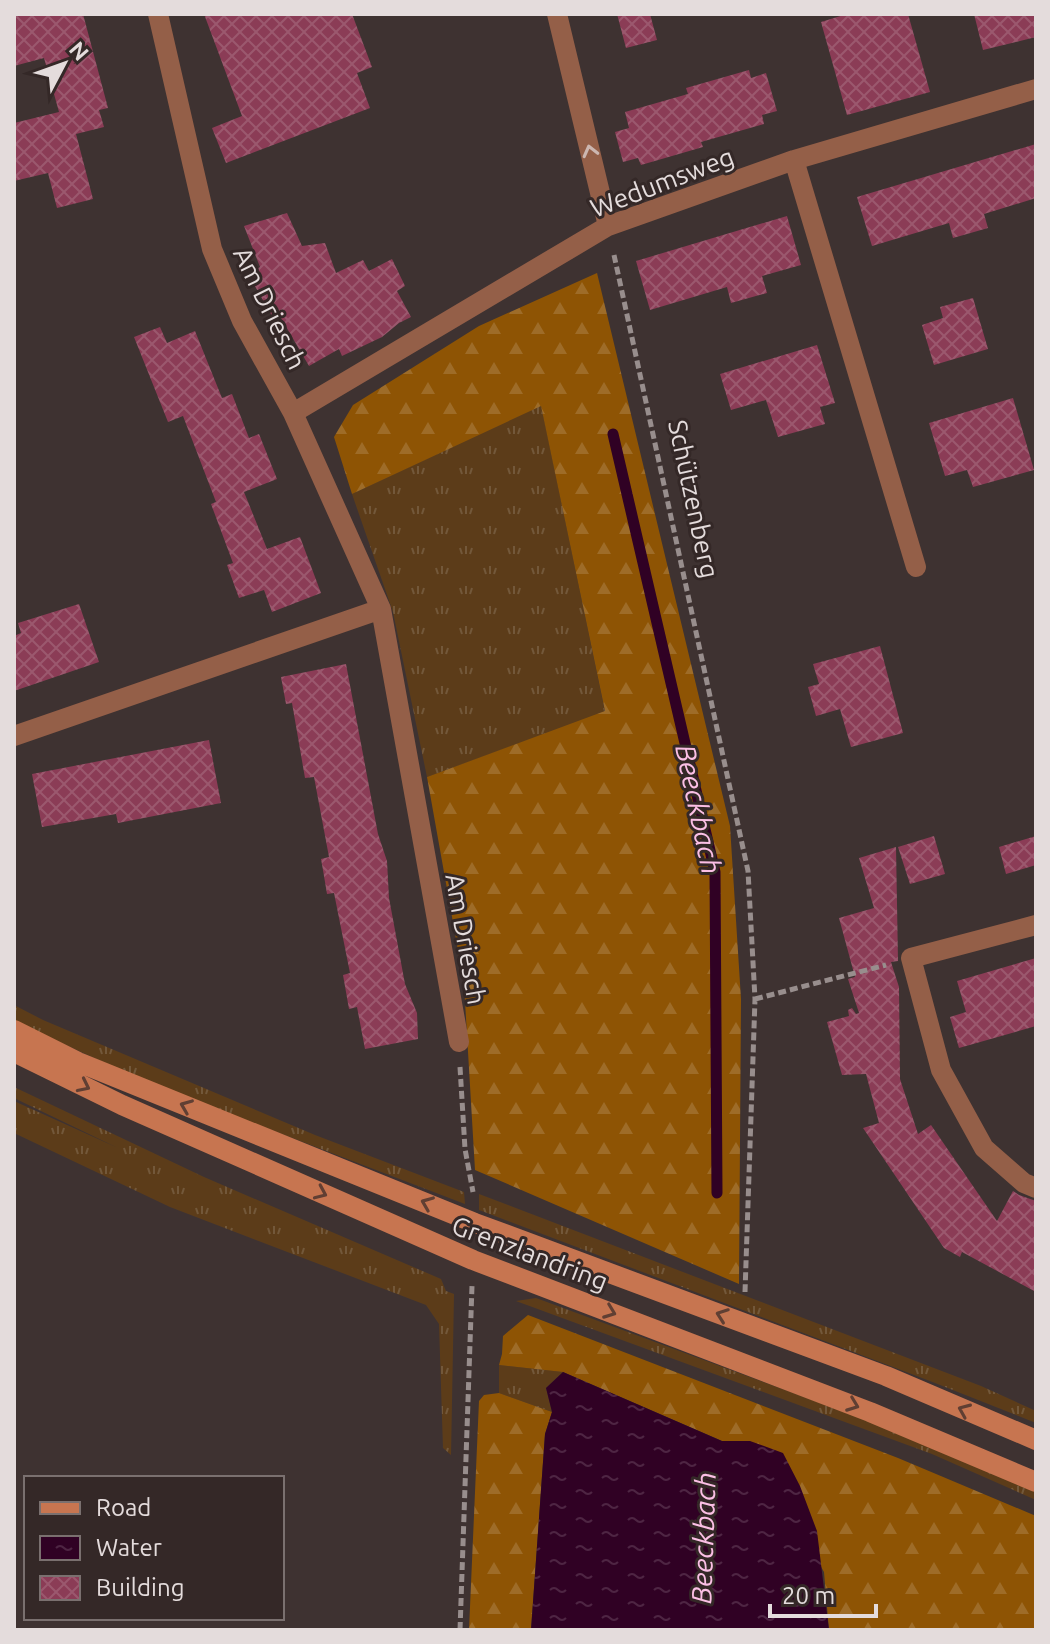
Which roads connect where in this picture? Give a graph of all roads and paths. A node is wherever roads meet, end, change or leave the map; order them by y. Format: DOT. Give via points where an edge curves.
graph roads {
  1 [pos="158,14"];
  2 [pos="557,14"];
  3 [pos="1036,89"];
  4 [pos="794,160"];
  5 [pos="608,226"];
  6 [pos="293,413"];
  7 [pos="916,567"];
  8 [pos="381,609"];
  9 [pos="14,736"];
  10 [pos="1036,925"];
  11 [pos="911,958"];
  12 [pos="755,999"];
  13 [pos="14,1030"];
  14 [pos="459,1042"];
  15 [pos="14,1052"];
  16 [pos="1036,1188"];
  17 [pos="473,1191"];
  18 [pos="473,1260"];
  19 [pos="745,1292"];
  20 [pos="1036,1440"];
  21 [pos="1036,1482"];
  22 [pos="460,1630"];
  1 -- 6 [label="street, Am Driesch" via="212,249 242,321"];
  5 -- 2 [label="street, one-way"];
  3 -- 4 [label="street, Wedumsweg"];
  4 -- 5 [label="street, Wedumsweg"];
  4 -- 7 [label="street"];
  5 -- 6 [label="street, Wedumsweg"];
  5 -- 12 [label="path, Schützenberg" via="748,871"];
  6 -- 8 [label="street, Am Driesch"];
  8 -- 9 [label="street"];
  8 -- 14 [label="street, Am Driesch"];
  10 -- 11 [label="street"];
  11 -- 12 [label="path"];
  11 -- 16 [label="street" via="941,1070 984,1148"];
  12 -- 19 [label="path, Schützenberg"];
  20 -- 13 [label="main road, Grenzlandring, one-way" via="886,1376 475,1223 78,1062"];
  14 -- 17 [label="path" via="465,1149"];
  15 -- 18 [label="main road, Grenzlandring, one-way"];
  18 -- 21 [label="main road, Grenzlandring, one-way" via="870,1412"];
  18 -- 22 [label="path"];
}
